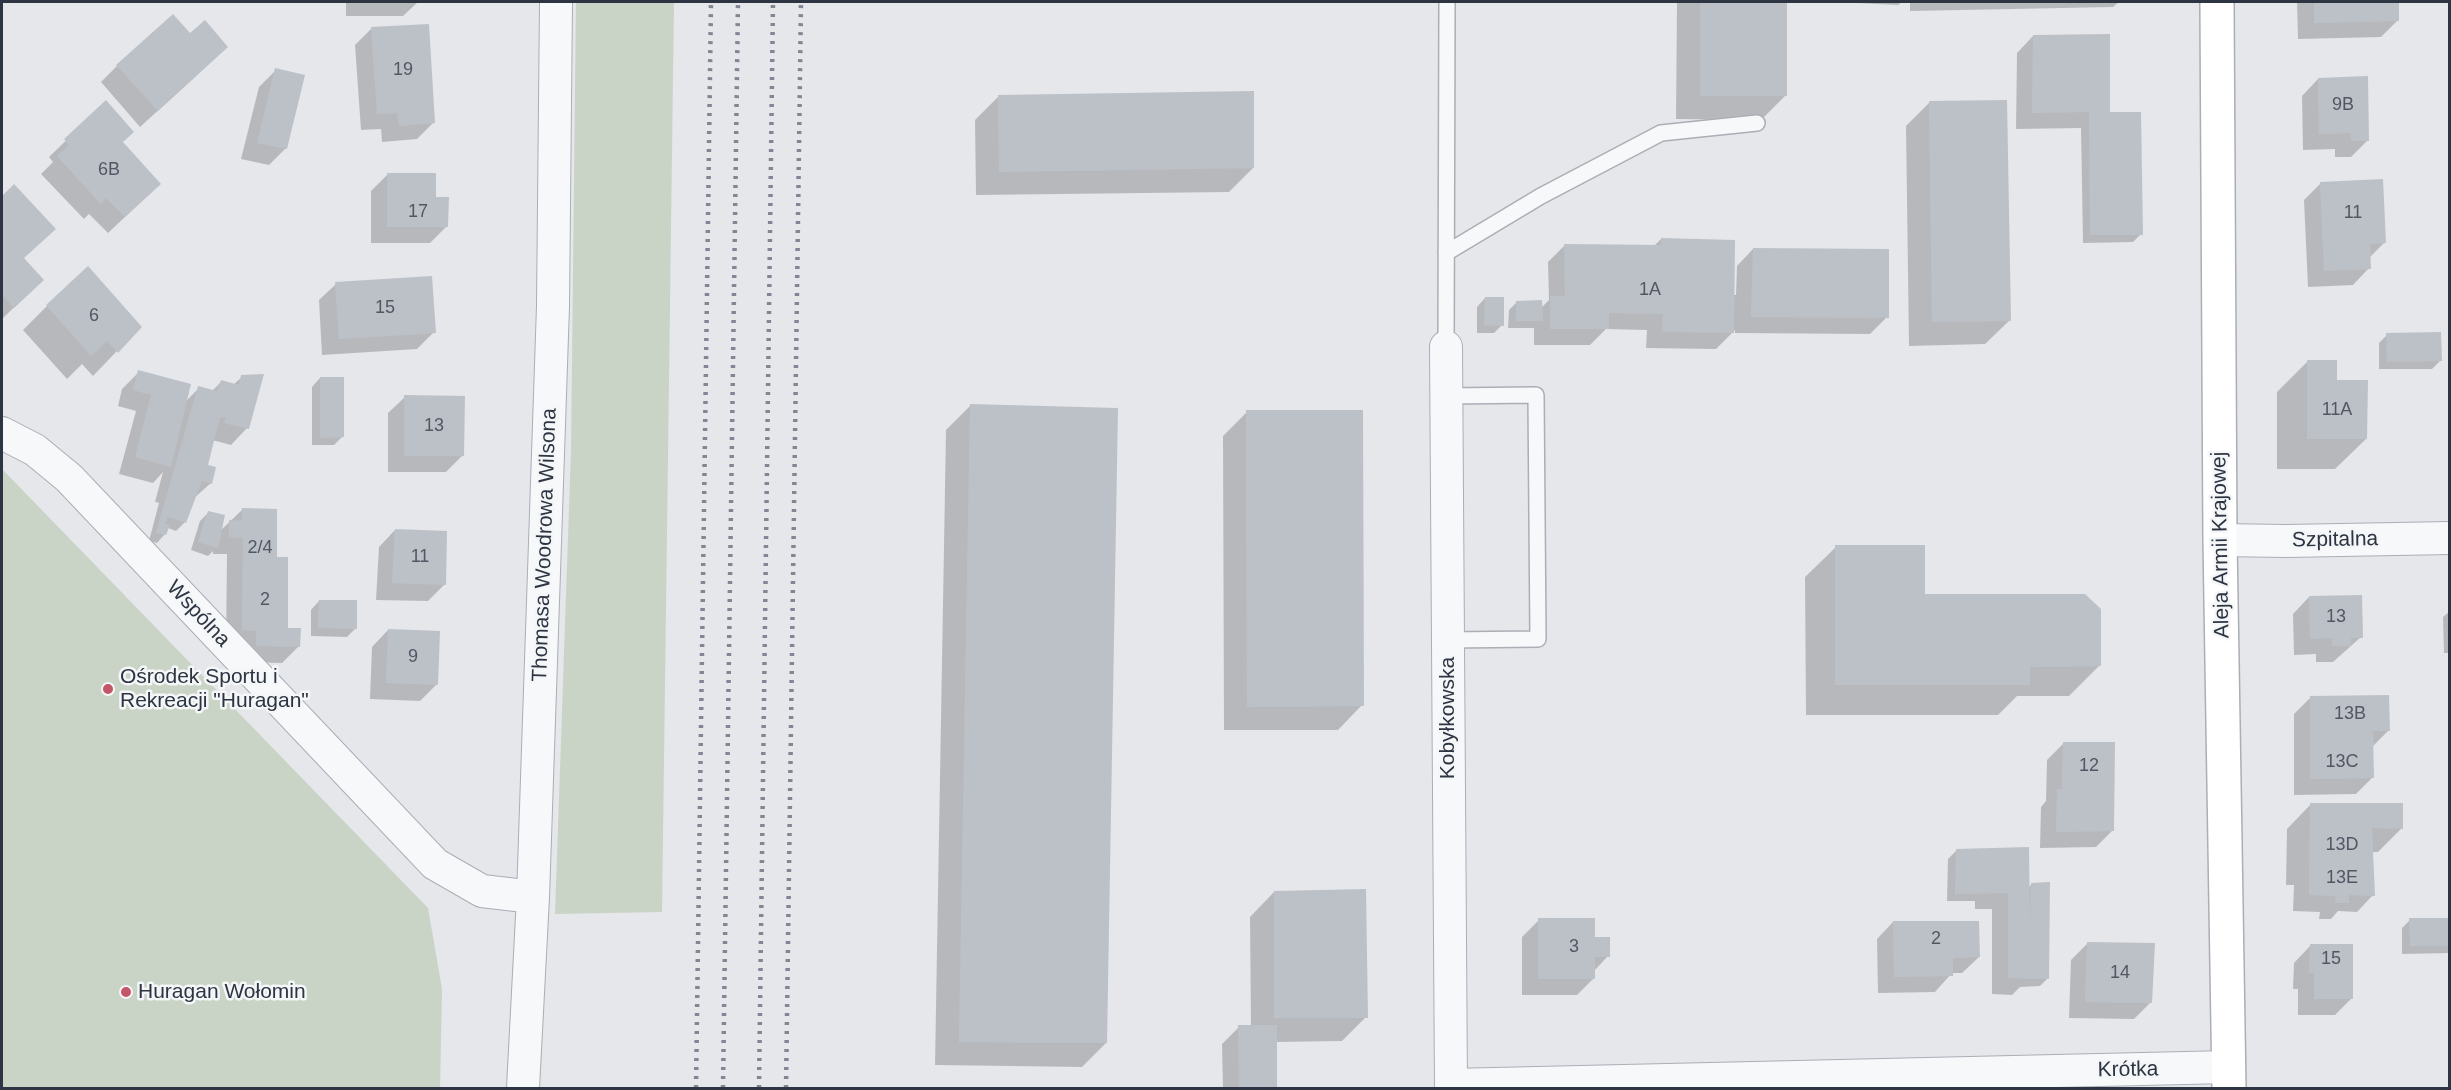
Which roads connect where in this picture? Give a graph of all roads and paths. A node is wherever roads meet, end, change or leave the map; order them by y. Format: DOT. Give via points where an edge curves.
graph roads {
  1 [pos="556,2"];
  2 [pos="1447,2"];
  3 [pos="2217,2"];
  4 [pos="1757,123"];
  5 [pos="1446,253"];
  6 [pos="1446,347"];
  7 [pos="1446,396"];
  8 [pos="2,434"];
  9 [pos="2450,538"];
  10 [pos="2220,540"];
  11 [pos="1448,640"];
  12 [pos="533,897"];
  13 [pos="2229,1078"];
  14 [pos="1450,1087"];
  15 [pos="523,1089"];
  1 -- 12 [label="street, Thomasa Woodrowa Wilsona" via="553,306"];
  2 -- 5 [label="lane"];
  3 -- 10 [label="street, Aleja Armii Krajowej"];
  4 -- 5 [label="lane" via="1661,133 1541,196"];
  5 -- 6 [label="lane"];
  6 -- 7 [label="street, Kobyłkowska"];
  7 -- 11 [label="street, Kobyłkowska"];
  7 -- 11 [label="lane" via="1536,395 1538,616 1538,639"];
  8 -- 12 [label="street, Wspólna" via="35,450 69,478 435,864 482,891"];
  9 -- 10 [label="street, Szpitalna"];
  10 -- 13 [label="street, Aleja Armii Krajowej"];
  11 -- 14 [label="street, Kobyłkowska"];
  12 -- 15 [label="street, Thomasa Woodrowa Wilsona"];
  13 -- 14 [label="street, Krótka"];
}
